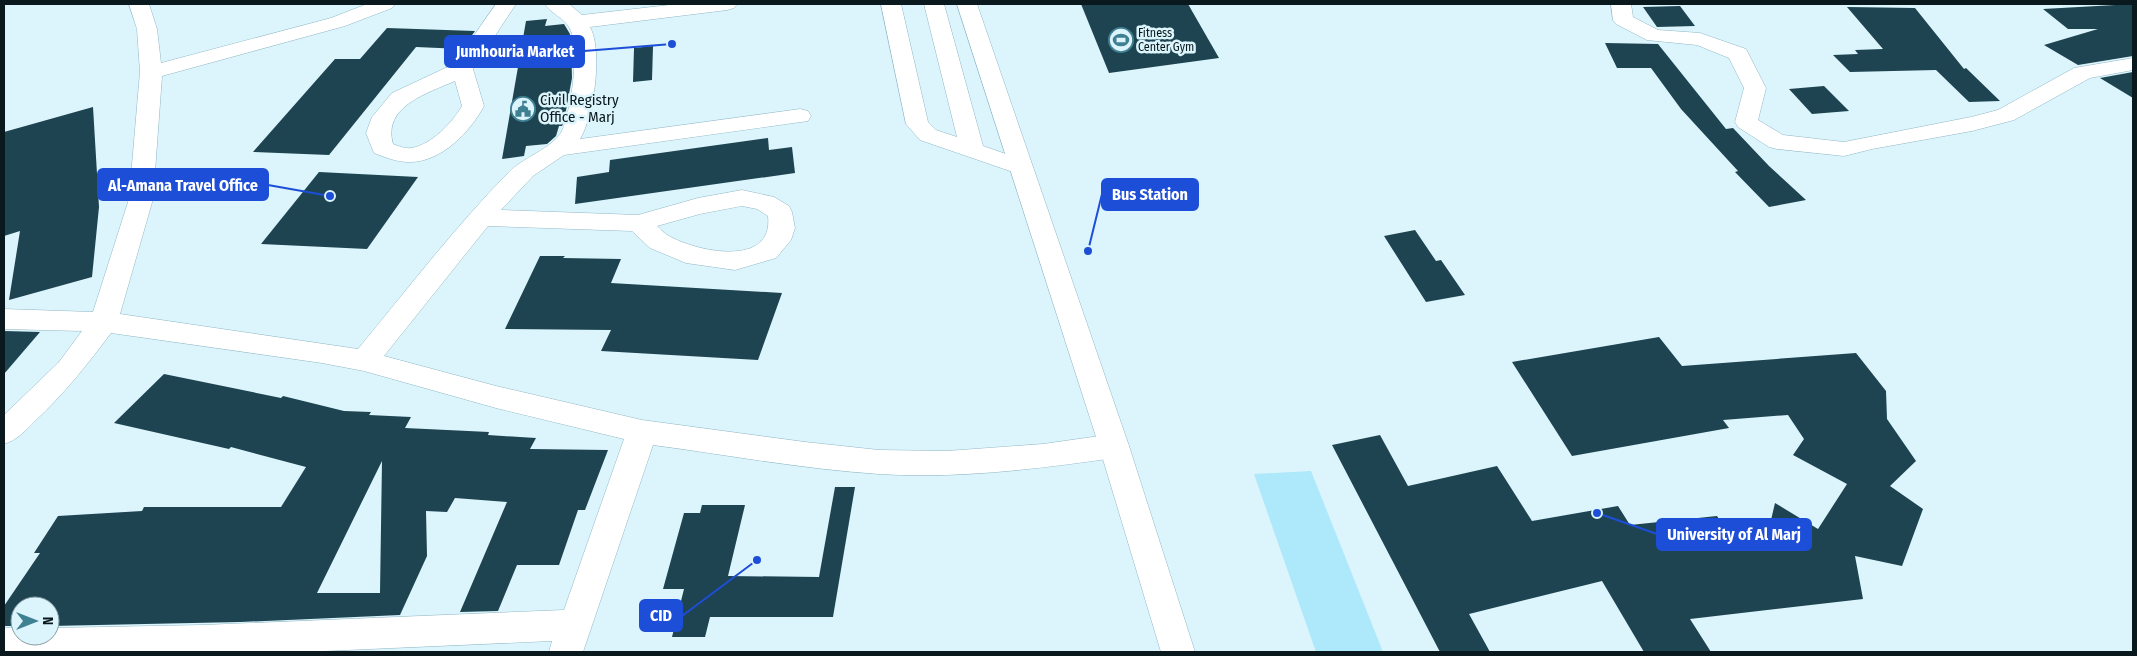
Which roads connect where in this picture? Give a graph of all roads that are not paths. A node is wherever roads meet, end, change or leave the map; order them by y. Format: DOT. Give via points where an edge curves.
graph roads {
  1 [pos="140,4"];
  2 [pos="385,4"];
  3 [pos="506,4"];
  4 [pos="555,4"];
  5 [pos="728,4"];
  6 [pos="891,4"];
  7 [pos="934,4"];
  8 [pos="967,4"];
  9 [pos="1621,4"];
  10 [pos="576,22"];
  11 [pos="2133,64"];
  12 [pos="462,69"];
  13 [pos="151,72"];
  14 [pos="800,116"];
  15 [pos="557,149"];
  16 [pos="972,149"];
  17 [pos="1021,167"];
  18 [pos="483,218"];
  19 [pos="638,223"];
  20 [pos="4,319"];
  21 [pos="104,322"];
  22 [pos="364,361"];
  23 [pos="7,427"];
  24 [pos="642,432"];
  25 [pos="1114,446"];
  26 [pos="571,638"];
  27 [pos="4,644"];
  28 [pos="199,646"];
  29 [pos="1178,652"];
  1 -- 13 [label="street" via="147,30"];
  2 -- 13 [label="street" via="338,22"];
  3 -- 12 [label="street"];
  4 -- 10 [label="street"];
  5 -- 10 [label="street"];
  6 -- 16 [label="street" via="917,124 928,135"];
  7 -- 16 [label="street"];
  8 -- 17 [label="street"];
  9 -- 11 [label="street" via="1623,20 1654,36 1700,39 1738,54 1755,88 1746,122 1777,142 1844,149 1972,124 2006,115 2082,73"];
  10 -- 15 [label="street" via="583,35 582,102 574,130"];
  13 -- 21 [label="street" via="141,200"];
  14 -- 15 [label="street"];
  15 -- 18 [label="street" via="526,169"];
  16 -- 17 [label="street"];
  17 -- 25 [label="street"];
  18 -- 19 [label="street"];
  18 -- 22 [label="street"];
  19 -- 19 [label="street" via="658,242 695,257 735,261 767,252 778,240 782,228 780,212 765,203 742,198 698,206"];
  20 -- 21 [label="street"];
  21 -- 22 [label="street"];
  21 -- 23 [label="street" via="69,369"];
  22 -- 24 [label="street" via="496,398"];
  24 -- 25 [label="street" via="878,462 948,463 1043,456"];
  24 -- 26 [label="street"];
  25 -- 29 [label="street"];
  26 -- 28 [label="street"];
  27 -- 28 [label="street"];
}
